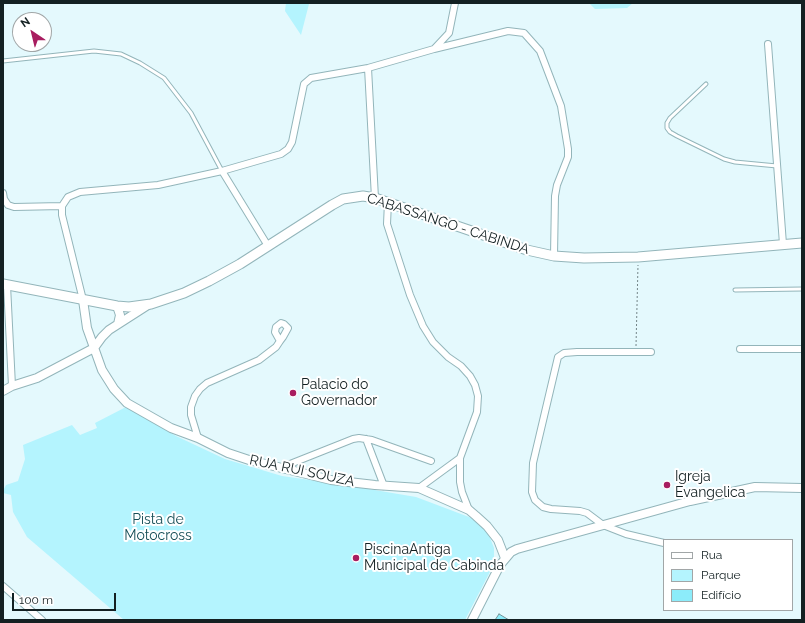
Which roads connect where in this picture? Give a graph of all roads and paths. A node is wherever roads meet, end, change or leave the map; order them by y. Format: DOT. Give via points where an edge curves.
graph roads {
  1 [pos="455,3"];
  2 [pos="768,44"];
  3 [pos="434,49"];
  4 [pos="3,61"];
  5 [pos="368,68"];
  6 [pos="706,84"];
  7 [pos="777,166"];
  8 [pos="222,171"];
  9 [pos="3,193"];
  10 [pos="375,198"];
  11 [pos="388,202"];
  12 [pos="62,206"];
  13 [pos="802,243"];
  14 [pos="783,244"];
  15 [pos="268,246"];
  16 [pos="554,256"];
  17 [pos="638,257"];
  18 [pos="5,284"];
  19 [pos="802,289"];
  20 [pos="736,290"];
  21 [pos="83,300"];
  22 [pos="151,304"];
  23 [pos="117,306"];
  24 [pos="118,324"];
  25 [pos="280,341"];
  26 [pos="94,348"];
  27 [pos="740,349"];
  28 [pos="802,349"];
  29 [pos="635,352"];
  30 [pos="651,352"];
  31 [pos="12,386"];
  32 [pos="3,391"];
  33 [pos="198,438"];
  34 [pos="366,439"];
  35 [pos="460,458"];
  36 [pos="431,461"];
  37 [pos="280,468"];
  38 [pos="384,486"];
  39 [pos="419,488"];
  40 [pos="802,488"];
  41 [pos="469,510"];
  42 [pos="603,525"];
  43 [pos="663,543"];
  44 [pos="505,558"];
  45 [pos="3,586"];
  46 [pos="42,620"];
  47 [pos="472,620"];
  1 -- 3 [label="street" via="449,33"];
  2 -- 7 [label="street"];
  3 -- 5 [label="street"];
  3 -- 16 [label="street" via="508,31 524,33 540,51 561,106 568,149 568,157 555,196"];
  4 -- 8 [label="lane" via="94,52 121,54 140,63 164,78 191,113"];
  5 -- 8 [label="street" via="310,78 304,84 292,142 288,149 281,154"];
  5 -- 10 [label="street"];
  6 -- 7 [label="lane" via="670,118 667,128 670,132 724,159"];
  7 -- 14 [label="street"];
  8 -- 12 [label="street" via="158,185 80,192 68,197"];
  8 -- 15 [label="street"];
  9 -- 12 [label="street" via="4,199 14,207"];
  10 -- 11 [label="main road, CABASSANGO - CABINDA"];
  10 -- 15 [label="main road, CABASSANGO - CABINDA" via="363,196 343,199"];
  11 -- 16 [label="main road, CABASSANGO - CABINDA" via="528,250"];
  11 -- 35 [label="street" via="387,224 423,326 433,342 470,376 477,391 476,412"];
  12 -- 21 [label="street"];
  13 -- 14 [label="main road, CABASSANGO - CABINDA"];
  14 -- 17 [label="main road, CABASSANGO - CABINDA"];
  15 -- 22 [label="main road, CABASSANGO - CABINDA" via="209,281"];
  16 -- 17 [label="main road, CABASSANGO - CABINDA"];
  17 -- 29 [label="path"];
  18 -- 21 [label="main road, CABASSANGO - CABINDA"];
  18 -- 31 [label="street"];
  19 -- 20 [label="lane"];
  21 -- 23 [label="main road, CABASSANGO - CABINDA"];
  21 -- 26 [label="street, RUA RUI SOUZA" via="85,320"];
  22 -- 23 [label="main road, CABASSANGO - CABINDA"];
  22 -- 24 [label="street"];
  23 -- 24 [label="street" via="120,315"];
  24 -- 26 [label="street" via="102,337"];
  25 -- 33 [label="street" via="259,360 200,388 191,407"];
  26 -- 31 [label="street" via="37,378"];
  26 -- 33 [label="street, RUA RUI SOUZA" via="102,370 127,403 171,428"];
  27 -- 28 [label="street"];
  29 -- 30 [label="street"];
  29 -- 42 [label="street" via="564,352 558,357 533,463 532,492 535,500 543,507 587,513"];
  31 -- 32 [label="street"];
  33 -- 37 [label="street, RUA RUI SOUZA" via="228,453"];
  34 -- 36 [label="street"];
  34 -- 37 [label="street" via="353,439"];
  34 -- 38 [label="street"];
  35 -- 39 [label="street"];
  35 -- 41 [label="street" via="460,482"];
  37 -- 38 [label="street, RUA RUI SOUZA" via="331,480"];
  38 -- 39 [label="street, RUA RUI SOUZA"];
  39 -- 41 [label="street, RUA RUI SOUZA"];
  40 -- 42 [label="street" via="755,487 690,501"];
  41 -- 44 [label="street, RUA RUI SOUZA" via="498,540"];
  42 -- 43 [label="street" via="626,534"];
  42 -- 44 [label="street" via="517,549"];
  44 -- 47 [label="street"];
  45 -- 46 [label="street"];
}
